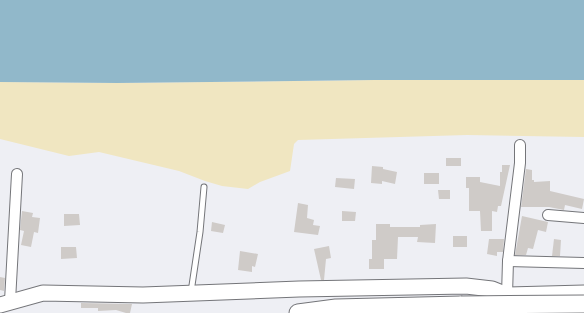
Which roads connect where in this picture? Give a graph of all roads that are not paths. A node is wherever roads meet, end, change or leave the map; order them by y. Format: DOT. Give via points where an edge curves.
graph roads {
  1 [pos="520,145"];
  2 [pos="17,174"];
  3 [pos="204,187"];
  4 [pos="548,215"];
  5 [pos="584,218"];
  6 [pos="508,261"];
  7 [pos="584,263"];
  8 [pos="584,293"];
  9 [pos="191,294"];
  10 [pos="507,295"];
  11 [pos="5,303"];
  12 [pos="584,304"];
  13 [pos="298,313"];
  14 [pos="505,313"];
  1 -- 6 [label="street"];
  2 -- 11 [label="street"];
  3 -- 9 [label="lane"];
  4 -- 5 [label="street"];
  6 -- 7 [label="street"];
  6 -- 10 [label="street"];
  8 -- 10 [label="main road"];
  9 -- 10 [label="main road" via="466,286 492,289"];
  9 -- 11 [label="main road" via="43,293"];
  10 -- 14 [label="main road"];
  12 -- 13 [label="highway, bridge" via="336,308"];
}
